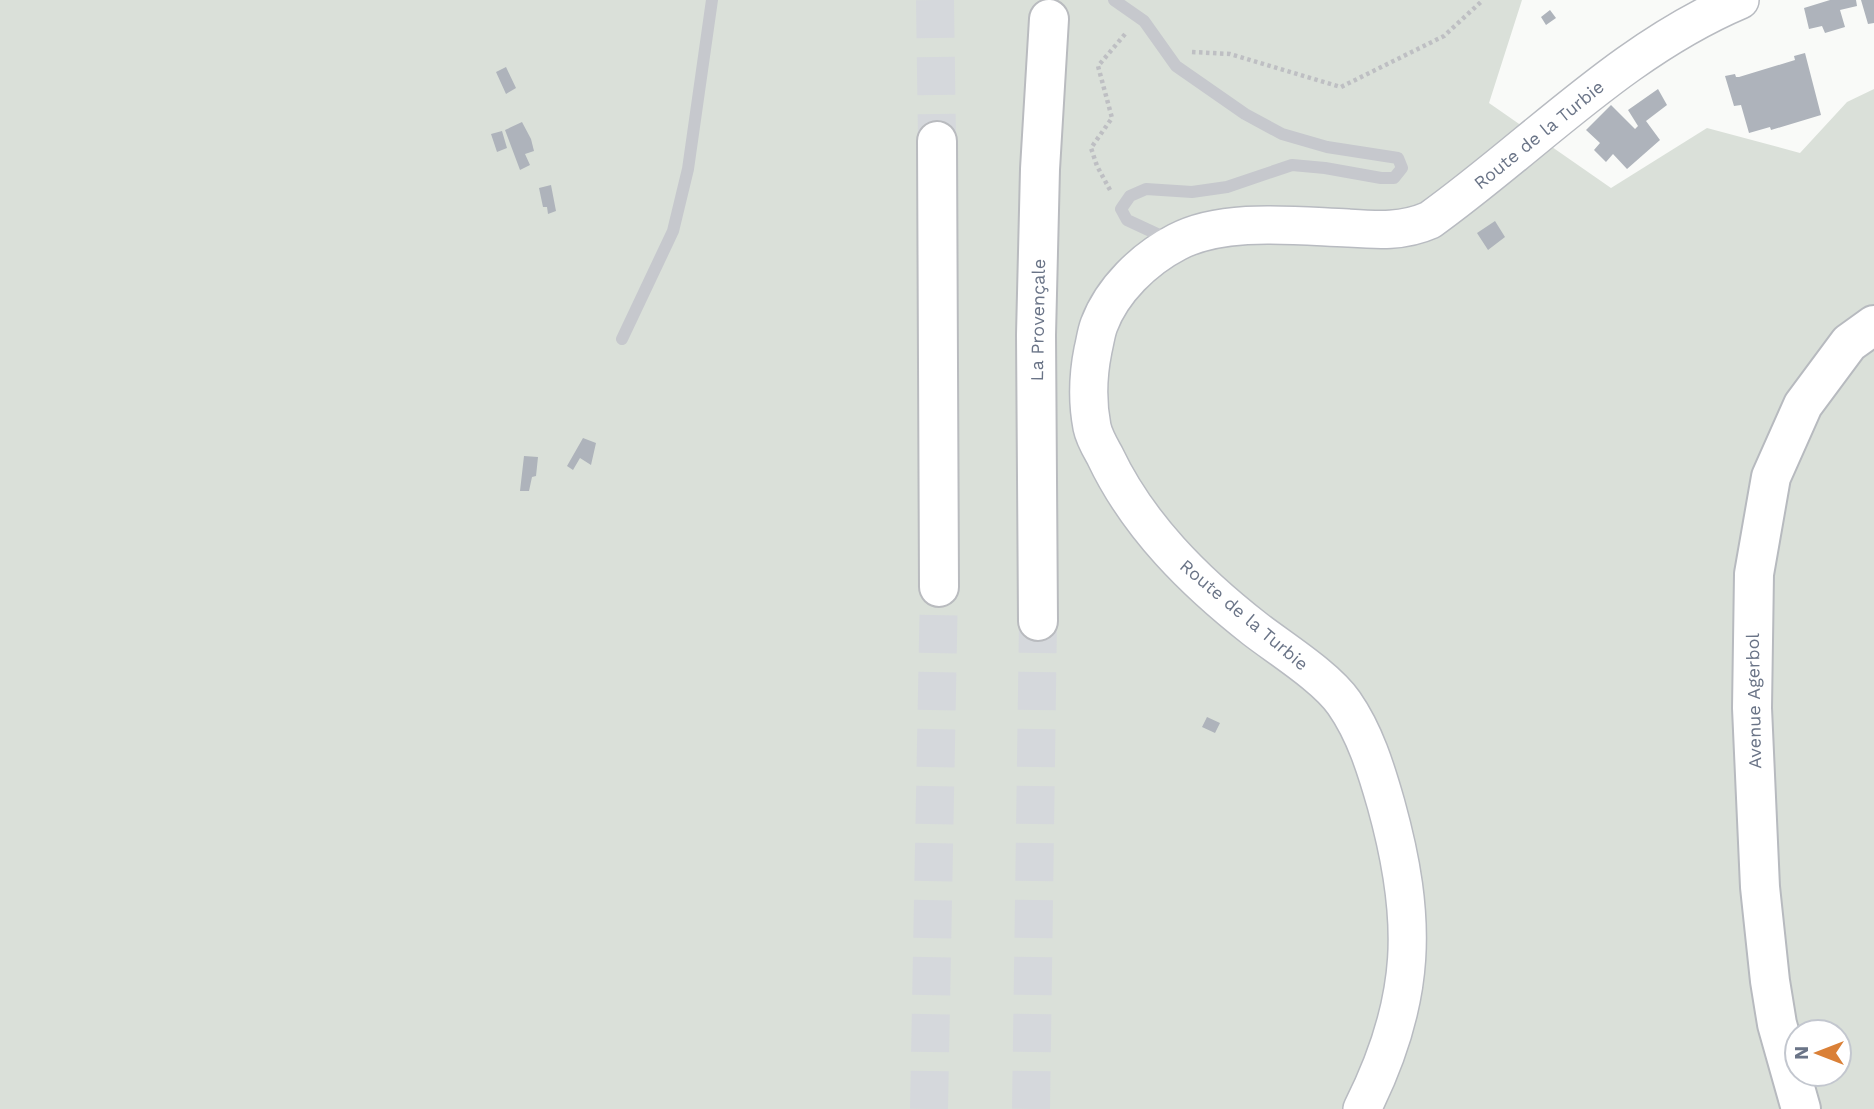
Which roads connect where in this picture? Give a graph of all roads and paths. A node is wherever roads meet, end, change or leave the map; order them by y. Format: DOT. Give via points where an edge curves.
graph roads {
  1 [pos="712,0"];
  2 [pos="1114,0"];
  3 [pos="1483,0"];
  4 [pos="1740,0"];
  5 [pos="1049,19"];
  6 [pos="1150,29"];
  7 [pos="1165,50"];
  8 [pos="937,141"];
  9 [pos="1121,209"];
  10 [pos="1177,242"];
  11 [pos="1874,325"];
  12 [pos="622,339"];
  13 [pos="939,587"];
  14 [pos="1038,621"];
  15 [pos="1362,1109"];
  16 [pos="1801,1109"];
  1 -- 12 [label="lane" via="688,169 673,231"];
  2 -- 6 [label="lane"];
  3 -- 7 [label="path" via="1444,36 1341,87 1230,54"];
  4 -- 10 [label="main road, Route de la Turbie" via="1692,23 1621,69 1447,208 1419,225 1396,230 1233,227"];
  5 -- 14 [label="main road, La Provençale" via="1036,335"];
  6 -- 7 [label="lane"];
  6 -- 9 [label="path" via="1127,32 1098,66 1112,117 1091,148"];
  7 -- 9 [label="lane" via="1175,66 1282,134 1327,147 1398,158 1402,168 1394,178 1381,178 1292,166 1227,187 1192,192 1146,189 1130,196"];
  8 -- 13 [label="main road"];
  9 -- 10 [label="lane" via="1127,220"];
  10 -- 15 [label="main road, Route de la Turbie" via="1121,286 1098,325 1088,377 1092,429 1113,474 1172,554 1235,613 1331,689 1351,715 1370,753 1399,858 1409,944 1397,1021"];
  11 -- 16 [label="main road, Avenue Agerbol" via="1849,343 1803,405 1771,477 1754,574 1752,708 1760,887 1777,1024"];
}
